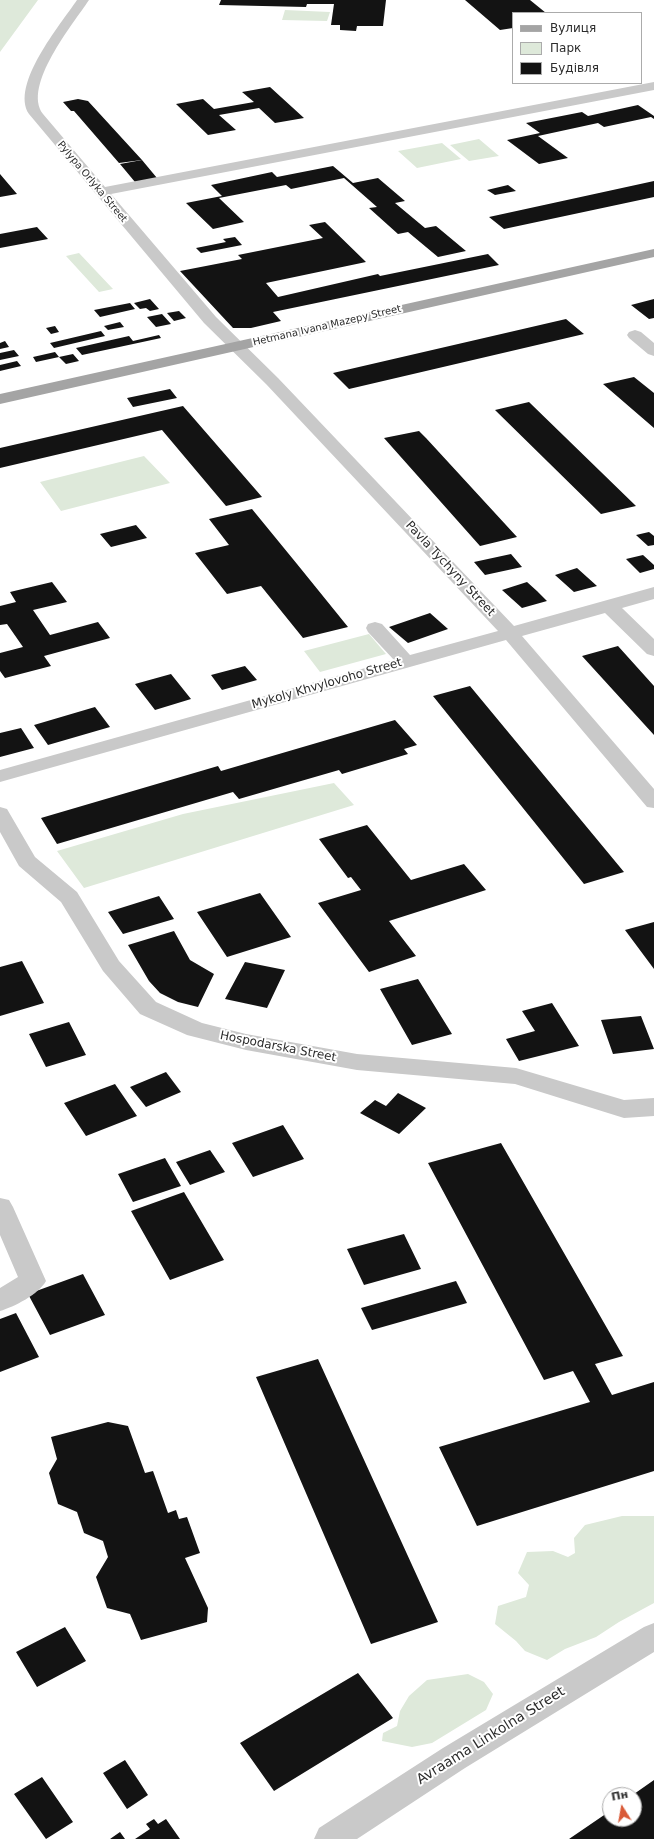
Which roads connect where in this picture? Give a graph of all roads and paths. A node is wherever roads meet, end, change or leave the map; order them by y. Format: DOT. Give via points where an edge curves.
graph roads {
  1 [pos="83,0"];
  2 [pos="654,86"];
  3 [pos="101,192"];
  4 [pos="654,253"];
  5 [pos="635,335"];
  6 [pos="234,346"];
  7 [pos="654,352"];
  8 [pos="0,399"];
  9 [pos="654,593"];
  10 [pos="609,606"];
  11 [pos="375,628"];
  12 [pos="510,633"];
  13 [pos="654,650"];
  14 [pos="406,662"];
  15 [pos="0,776"];
  16 [pos="654,802"];
  17 [pos="0,814"];
  18 [pos="654,1107"];
  19 [pos="0,1207"];
  20 [pos="0,1301"];
  21 [pos="654,1636"];
  22 [pos="330,1839"];
  1 -- 3 [label="street, Pylypa Orlyka Street" via="36,75 30,91 30,101 44,124"];
  2 -- 3 [label="street"];
  3 -- 6 [label="street, Pylypa Orlyka Street"];
  4 -- 6 [label="main road, Hetmana Ivana Mazepy Street"];
  5 -- 7 [label="street"];
  6 -- 8 [label="main road, Hetmana Ivana Mazepy Street"];
  6 -- 12 [label="street, Pavla Tychyny Street" via="272,381"];
  9 -- 10 [label="street, Mykoly Khvylovoho Street"];
  10 -- 12 [label="street, Mykoly Khvylovoho Street"];
  10 -- 13 [label="street"];
  11 -- 14 [label="street"];
  12 -- 14 [label="street, Mykoly Khvylovoho Street"];
  12 -- 16 [label="street, Pavla Tychyny Street"];
  14 -- 15 [label="street, Mykoly Khvylovoho Street"];
  17 -- 18 [label="street, Hospodarska Street" via="27,861 69,897 111,966 148,1008 195,1029 246,1042 356,1062 516,1076 624,1109"];
  19 -- 20 [label="street" via="33,1281"];
  21 -- 22 [label="street, Avraama Linkolna Street" via="461,1754"];
}
